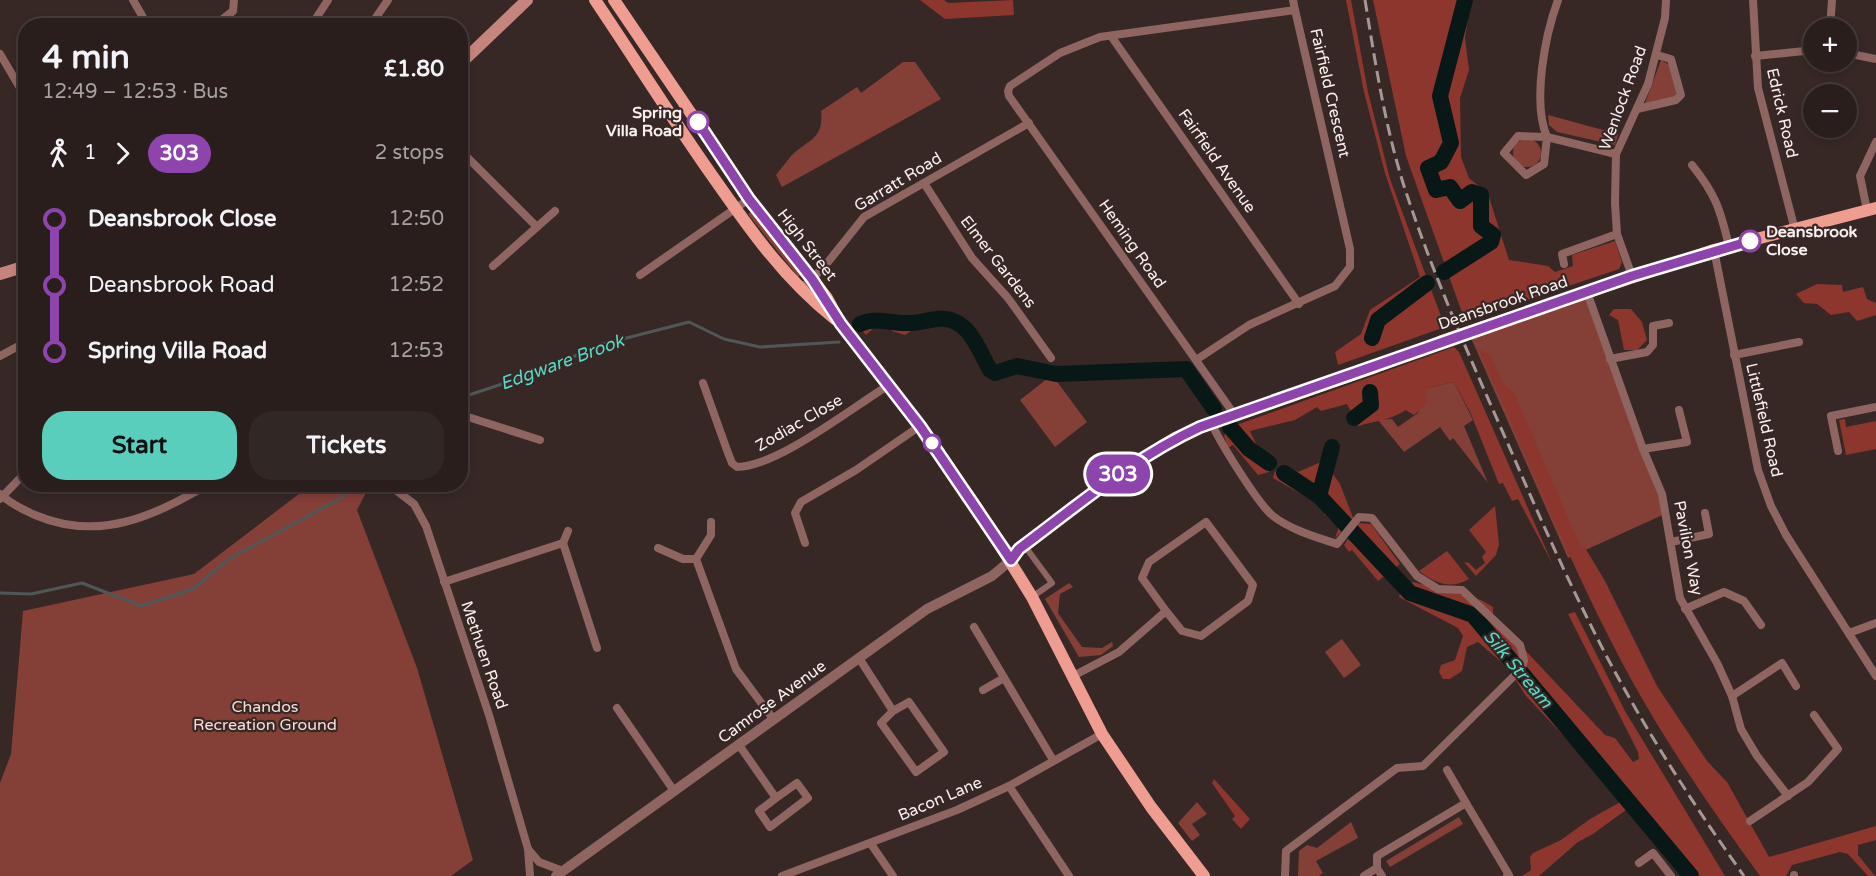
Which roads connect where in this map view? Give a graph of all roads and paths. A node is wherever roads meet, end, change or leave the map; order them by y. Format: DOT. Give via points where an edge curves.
graph roads {
  1 [pos="133,0"];
  2 [pos="234,0"];
  3 [pos="328,0"];
  4 [pos="388,0"];
  5 [pos="527,0"];
  6 [pos="595,0"];
  7 [pos="614,0"];
  8 [pos="1293,0"];
  9 [pos="1558,0"];
  10 [pos="1666,0"];
  11 [pos="1753,0"];
  12 [pos="1832,0"];
  13 [pos="1295,10"];
  14 [pos="143,18"];
  15 [pos="224,18"];
  16 [pos="316,18"];
  17 [pos="376,18"];
  18 [pos="1831,18"];
  19 [pos="1111,36"];
  20 [pos="1803,51"];
  21 [pos="0,54"];
  22 [pos="1657,55"];
  23 [pos="1857,55"];
  24 [pos="468,56"];
  25 [pos="1755,56"];
  26 [pos="1876,59"];
  27 [pos="18,84"];
  28 [pos="1008,91"];
  29 [pos="1637,109"];
  30 [pos="1029,123"];
  31 [pos="1547,137"];
  32 [pos="1876,142"];
  33 [pos="1616,154"];
  34 [pos="468,158"];
  35 [pos="1692,165"];
  36 [pos="924,183"];
  37 [pos="749,199"];
  38 [pos="1873,208"];
  39 [pos="735,209"];
  40 [pos="555,211"];
  41 [pos="537,227"];
  42 [pos="1795,230"];
  43 [pos="1617,234"];
  44 [pos="1729,246"];
  45 [pos="1714,250"];
  46 [pos="1564,264"];
  47 [pos="493,266"];
  48 [pos="18,272"];
  49 [pos="0,274"];
  50 [pos="640,275"];
  51 [pos="1632,276"];
  52 [pos="812,279"];
  53 [pos="801,289"];
  54 [pos="1587,292"];
  55 [pos="1299,304"];
  56 [pos="1669,323"];
  57 [pos="841,324"];
  58 [pos="1799,342"];
  59 [pos="18,346"];
  60 [pos="0,356"];
  61 [pos="1734,356"];
  62 [pos="1051,358"];
  63 [pos="1610,359"];
  64 [pos="1196,360"];
  65 [pos="703,383"];
  66 [pos="889,385"];
  67 [pos="1876,407"];
  68 [pos="1679,410"];
  69 [pos="1233,414"];
  70 [pos="468,417"];
  71 [pos="1211,422"];
  72 [pos="920,426"];
  73 [pos="540,440"];
  74 [pos="1643,449"];
  75 [pos="1838,451"];
  76 [pos="18,480"];
  77 [pos="196,492"];
  78 [pos="398,492"];
  79 [pos="1,496"];
  80 [pos="1705,513"];
  81 [pos="711,522"];
  82 [pos="568,531"];
  83 [pos="1671,542"];
  84 [pos="563,543"];
  85 [pos="805,543"];
  86 [pos="1024,545"];
  87 [pos="658,548"];
  88 [pos="696,559"];
  89 [pos="1011,560"];
  90 [pos="444,582"];
  91 [pos="1032,597"];
  92 [pos="1685,609"];
  93 [pos="1166,611"];
  94 [pos="1876,623"];
  95 [pos="1761,625"];
  96 [pos="974,627"];
  97 [pos="1849,633"];
  98 [pos="597,648"];
  99 [pos="859,658"];
  100 [pos="1876,675"];
  101 [pos="1073,676"];
  102 [pos="1004,678"];
  103 [pos="1796,686"];
  104 [pos="983,690"];
  105 [pos="1732,696"];
  106 [pos="616,708"];
  107 [pos="893,711"];
  108 [pos="1814,715"];
  109 [pos="774,720"];
  110 [pos="1102,734"];
  111 [pos="739,745"];
  112 [pos="1053,760"];
  113 [pos="1447,770"];
  114 [pos="1008,786"];
  115 [pos="675,791"];
  116 [pos="1788,796"];
  117 [pos="776,798"];
  118 [pos="1466,804"];
  119 [pos="1750,821"];
  120 [pos="872,844"];
  121 [pos="528,849"];
  122 [pos="1639,863"];
  123 [pos="1377,868"];
  124 [pos="559,874"];
  125 [pos="530,876"];
  126 [pos="782,876"];
  127 [pos="893,876"];
  128 [pos="1069,876"];
  129 [pos="1204,876"];
  130 [pos="1285,876"];
  131 [pos="1364,876"];
  132 [pos="1382,876"];
  133 [pos="1507,876"];
  134 [pos="1671,876"];
  1 -- 14 [label="street"];
  2 -- 15 [label="street" via="232,11"];
  3 -- 16 [label="street"];
  4 -- 17 [label="street"];
  5 -- 24 [label="main road"];
  6 -- 39 [label="main road, High Street"];
  7 -- 37 [label="main road, High Street"];
  8 -- 13 [label="street"];
  9 -- 31 [label="street" via="1548,26 1542,72 1543,127"];
  10 -- 22 [label="street, Wenlock Road"];
  11 -- 25 [label="street, Edrick Road"];
  12 -- 18 [label="street"];
  13 -- 19 [label="street, Fairfield Crescent"];
  13 -- 55 [label="street, Fairfield Crescent" via="1350,249 1350,267 1335,286"];
  19 -- 28 [label="street, Fairfield Crescent" via="1060,53"];
  19 -- 55 [label="street, Fairfield Avenue"];
  20 -- 25 [label="street"];
  21 -- 27 [label="street"];
  22 -- 29 [label="street, Wenlock Road"];
  22 -- 29 [label="street" via="1671,59 1680,95 1676,100"];
  23 -- 26 [label="street"];
  25 -- 42 [label="street, Edrick Road" via="1758,88"];
  28 -- 30 [label="street, Heming Road"];
  29 -- 33 [label="street, Wenlock Road"];
  30 -- 36 [label="street, Garratt Road"];
  30 -- 64 [label="street, Heming Road"];
  31 -- 31 [label="street" via="1518,136 1504,153 1527,175 1544,164"];
  31 -- 33 [label="street"];
  32 -- 38 [label="street" via="1860,176"];
  33 -- 43 [label="street, Wenlock Road"];
  34 -- 41 [label="street"];
  35 -- 44 [label="street" via="1719,204"];
  36 -- 52 [label="street, Garratt Road" via="864,217"];
  36 -- 62 [label="street, Elmer Gardens" via="972,258 1008,298"];
  37 -- 39 [label="street"];
  37 -- 52 [label="main road, High Street"];
  38 -- 42 [label="main road, Deansbrook Road"];
  39 -- 50 [label="street"];
  39 -- 53 [label="main road, High Street" via="768,255"];
  40 -- 41 [label="street"];
  41 -- 47 [label="street"];
  42 -- 44 [label="main road, Deansbrook Road"];
  43 -- 46 [label="street" via="1562,254"];
  43 -- 51 [label="street, Wenlock Road"];
  44 -- 45 [label="main road, Deansbrook Road"];
  45 -- 51 [label="main road, Deansbrook Road"];
  45 -- 61 [label="street, Littlefield Road"];
  48 -- 49 [label="main road"];
  51 -- 54 [label="main road, Deansbrook Road"];
  52 -- 53 [label="street, Garratt Road"];
  52 -- 57 [label="main road, High Street"];
  53 -- 57 [label="main road, High Street"];
  54 -- 63 [label="street, Pavilion Way"];
  54 -- 69 [label="main road, Deansbrook Road, bridge"];
  55 -- 64 [label="street, Fairfield Crescent" via="1248,325"];
  56 -- 63 [label="street" via="1653,326 1653,345 1647,352"];
  57 -- 66 [label="main road"];
  58 -- 61 [label="street"];
  59 -- 60 [label="street"];
  61 -- 97 [label="street, Littlefield Road" via="1758,470 1771,506"];
  63 -- 74 [label="street, Pavilion Way"];
  64 -- 69 [label="street, Heming Road"];
  65 -- 66 [label="street, Zodiac Close" via="732,463 737,466 758,464"];
  66 -- 72 [label="main road"];
  67 -- 75 [label="street" via="1831,416"];
  68 -- 74 [label="street" via="1687,442"];
  69 -- 71 [label="main road, Deansbrook Road"];
  70 -- 73 [label="street"];
  71 -- 86 [label="main road, Deansbrook Road" via="1175,438 1125,469"];
  71 -- 130 [label="street" via="1219,442 1272,515 1337,544 1359,517 1372,518 1417,576 1438,589 1462,590 1520,645 1524,660 1519,672 1424,766 1397,768 1286,851"];
  72 -- 85 [label="street" via="801,502 795,513"];
  72 -- 89 [label="main road"];
  74 -- 83 [label="street, Pavilion Way" via="1662,494"];
  76 -- 79 [label="street"];
  77 -- 79 [label="street" via="132,520 97,528 58,525 9,504"];
  78 -- 90 [label="street, Methuen Road" via="422,514"];
  80 -- 83 [label="street" via="1709,534"];
  81 -- 88 [label="street" via="711,535"];
  82 -- 84 [label="street"];
  83 -- 92 [label="street, Pavilion Way"];
  84 -- 90 [label="street"];
  84 -- 98 [label="street"];
  86 -- 89 [label="main road, Deansbrook Road"];
  86 -- 91 [label="street" via="1052,583"];
  87 -- 88 [label="street" via="683,559"];
  88 -- 109 [label="street" via="736,669"];
  89 -- 91 [label="main road"];
  89 -- 99 [label="street, Camrose Avenue" via="992,576 927,609"];
  90 -- 121 [label="street, Methuen Road" via="489,715"];
  91 -- 101 [label="main road"];
  92 -- 95 [label="street" via="1724,592 1744,601"];
  92 -- 105 [label="street, Pavilion Way"];
  93 -- 93 [label="street" via="1142,578 1149,562 1206,522 1253,585 1248,601 1201,636 1182,631"];
  93 -- 101 [label="street" via="1119,652"];
  94 -- 97 [label="street"];
  96 -- 102 [label="street"];
  97 -- 100 [label="street, Littlefield Road"];
  99 -- 107 [label="street"];
  99 -- 109 [label="street, Camrose Avenue"];
  101 -- 110 [label="main road"];
  102 -- 104 [label="street"];
  102 -- 112 [label="street"];
  103 -- 105 [label="street" via="1782,663"];
  105 -- 116 [label="street, Pavilion Way" via="1742,729 1757,756"];
  106 -- 115 [label="street"];
  107 -- 107 [label="street" via="881,723 916,772 945,752 909,702"];
  108 -- 116 [label="street" via="1838,749 1808,782"];
  109 -- 111 [label="street, Camrose Avenue"];
  110 -- 112 [label="street, Bacon Lane"];
  110 -- 129 [label="main road" via="1156,815"];
  111 -- 115 [label="street, Camrose Avenue"];
  111 -- 117 [label="street"];
  112 -- 114 [label="street, Bacon Lane"];
  113 -- 118 [label="street"];
  114 -- 120 [label="street, Bacon Lane"];
  114 -- 128 [label="street"];
  115 -- 124 [label="street, Camrose Avenue"];
  116 -- 119 [label="street"];
  117 -- 117 [label="street" via="759,811 770,827 808,798 797,783"];
  118 -- 123 [label="street" via="1377,856"];
  118 -- 133 [label="street"];
  120 -- 126 [label="street, Bacon Lane"];
  120 -- 127 [label="street"];
  121 -- 124 [label="street"];
  121 -- 125 [label="street, Methuen Road"];
  122 -- 134 [label="street" via="1653,853"];
  123 -- 131 [label="street"];
  123 -- 132 [label="street"];
}
